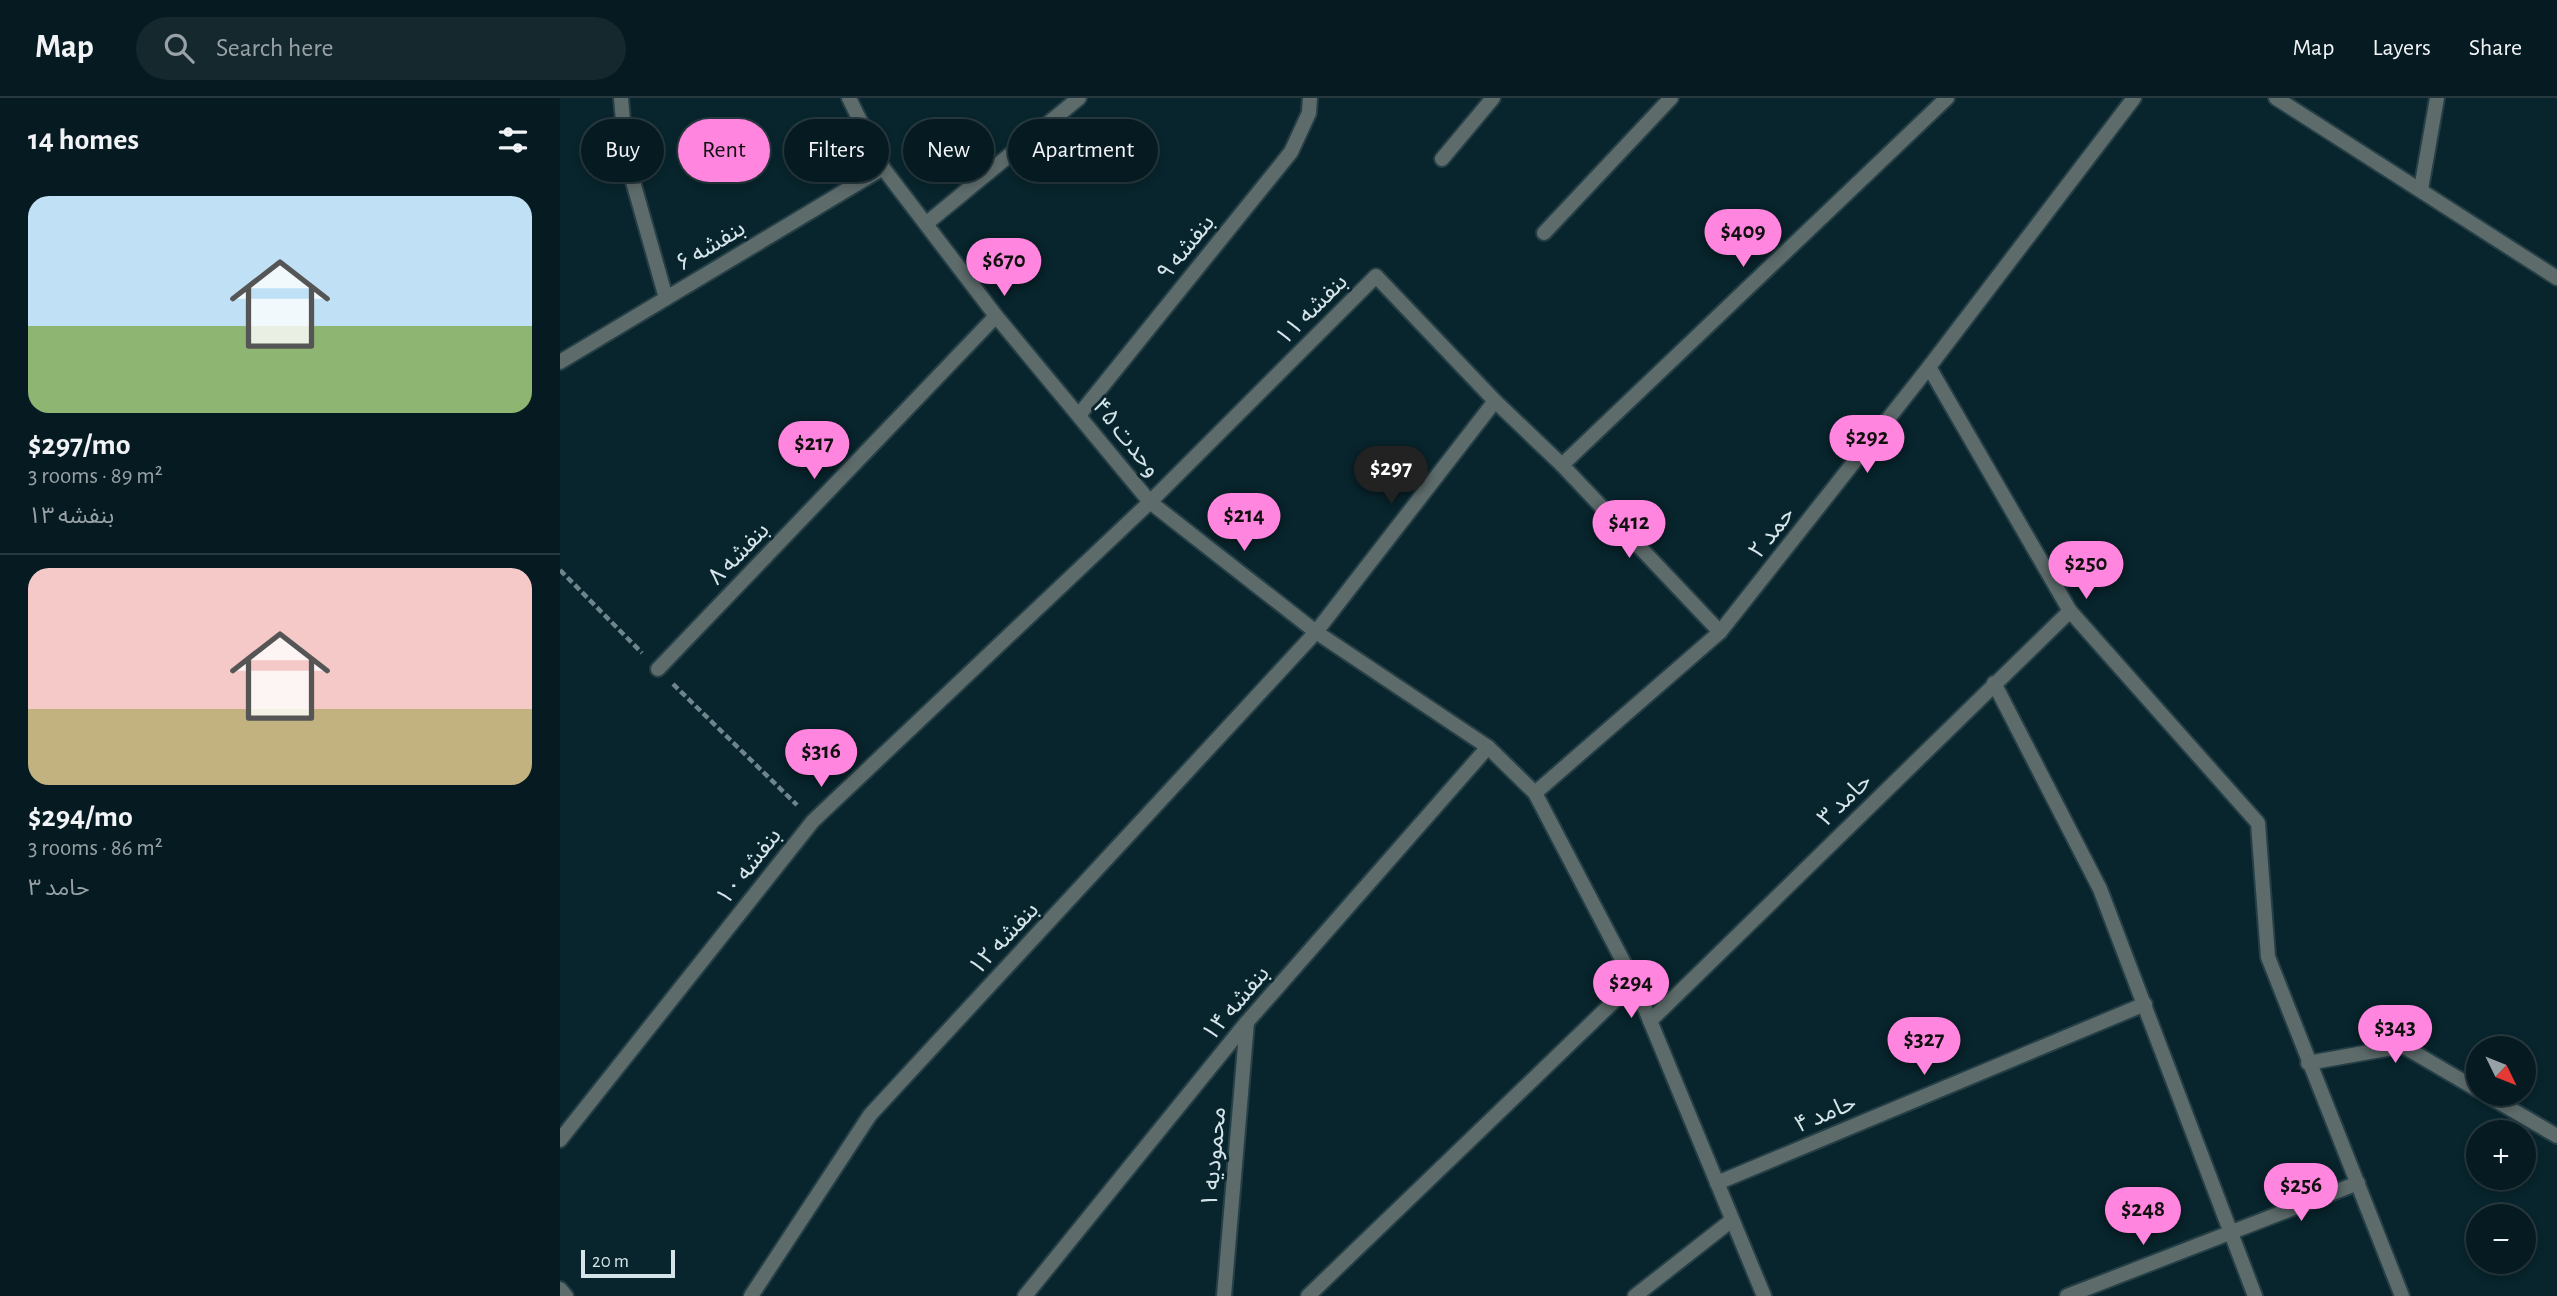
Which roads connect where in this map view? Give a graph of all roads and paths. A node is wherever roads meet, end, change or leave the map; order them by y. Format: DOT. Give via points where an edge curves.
graph roads {
  1 [pos="621,98"];
  2 [pos="849,98"];
  3 [pos="1079,98"];
  4 [pos="1310,98"];
  5 [pos="1493,98"];
  6 [pos="1671,98"];
  7 [pos="1947,98"];
  8 [pos="2134,98"];
  9 [pos="2276,98"];
  10 [pos="2437,98"];
  11 [pos="859,119"];
  12 [pos="1442,159"];
  13 [pos="889,176"];
  14 [pos="860,182"];
  15 [pos="2421,190"];
  16 [pos="927,223"];
  17 [pos="1544,233"];
  18 [pos="2557,278"];
  19 [pos="666,298"];
  20 [pos="996,316"];
  21 [pos="560,362"];
  22 [pos="1929,368"];
  23 [pos="1495,401"];
  24 [pos="1079,415"];
  25 [pos="1562,465"];
  26 [pos="1150,502"];
  27 [pos="560,570"];
  28 [pos="2070,611"];
  29 [pos="1316,632"];
  30 [pos="1720,632"];
  31 [pos="658,669"];
  32 [pos="1994,683"];
  33 [pos="1489,747"];
  34 [pos="1535,793"];
  35 [pos="813,821"];
  36 [pos="1634,982"];
  37 [pos="2144,1004"];
  38 [pos="1650,1021"];
  39 [pos="1247,1023"];
  40 [pos="2308,1063"];
  41 [pos="2466,1083"];
  42 [pos="2506,1106"];
  43 [pos="2557,1136"];
  44 [pos="560,1140"];
  45 [pos="1717,1183"];
  46 [pos="2358,1183"];
  47 [pos="1732,1220"];
  48 [pos="2231,1230"];
  49 [pos="560,1289"];
  50 [pos="566,1296"];
  51 [pos="751,1296"];
  52 [pos="1025,1296"];
  53 [pos="1224,1296"];
  54 [pos="1308,1296"];
  55 [pos="1635,1296"];
  56 [pos="1764,1296"];
  57 [pos="2067,1296"];
  58 [pos="2255,1296"];
  59 [pos="2402,1296"];
  1 -- 19 [label="street" via="626,158"];
  2 -- 11 [label="street, وحدت ۴۵"];
  3 -- 16 [label="street"];
  4 -- 24 [label="street, بنفشه ۹" via="1291,152"];
  5 -- 12 [label="street"];
  6 -- 17 [label="street"];
  7 -- 25 [label="street"];
  8 -- 22 [label="street, حمد ۲"];
  9 -- 15 [label="street"];
  10 -- 15 [label="street"];
  13 -- 16 [label="street, وحدت ۴۵"];
  14 -- 19 [label="street, بنفشه ۶"];
  15 -- 18 [label="street"];
  16 -- 20 [label="street, وحدت ۴۵"];
  19 -- 21 [label="street, بنفشه ۶"];
  20 -- 24 [label="street, وحدت ۴۵"];
  20 -- 31 [label="street, بنفشه ۸"];
  22 -- 28 [label="street"];
  22 -- 30 [label="street, حمد ۲"];
  23 -- 25 [label="street, بنفشه ۱۱"];
  23 -- 26 [label="street, بنفشه ۱۱" via="1376,276"];
  23 -- 29 [label="street, بنفشه ۱۲"];
  24 -- 26 [label="street, وحدت ۴۵"];
  25 -- 30 [label="street, بنفشه ۱۱"];
  26 -- 29 [label="street, وحدت ۴۵"];
  26 -- 35 [label="street, بنفشه ۱۰"];
  27 -- 31 [label="path"];
  28 -- 32 [label="street, حامد ۳"];
  28 -- 40 [label="street" via="2259,824 2268,957"];
  29 -- 33 [label="street, وحدت ۴۵"];
  29 -- 51 [label="street, بنفشه ۱۲" via="870,1115"];
  30 -- 34 [label="street, حمد ۲"];
  31 -- 35 [label="path"];
  32 -- 37 [label="street" via="2100,889"];
  32 -- 38 [label="street, حامد ۳"];
  33 -- 34 [label="street, وحدت ۴۵"];
  33 -- 39 [label="street, بنفشه ۱۴"];
  34 -- 36 [label="street, وحدت ۴۵"];
  35 -- 44 [label="street, بنفشه ۱۰"];
  36 -- 38 [label="street, وحدت ۴۵"];
  36 -- 54 [label="street"];
  37 -- 45 [label="street, حامد ۴"];
  37 -- 48 [label="street"];
  38 -- 45 [label="street, وحدت ۴۵"];
  39 -- 52 [label="street, بنفشه ۱۴"];
  39 -- 53 [label="street, محمودیه ۱"];
  40 -- 41 [label="street" via="2403,1045"];
  40 -- 46 [label="street"];
  42 -- 43 [label="street"];
  45 -- 47 [label="street, وحدت ۴۵"];
  46 -- 48 [label="street"];
  46 -- 59 [label="street"];
  47 -- 55 [label="street"];
  47 -- 56 [label="street, وحدت ۴۵"];
  48 -- 57 [label="street"];
  48 -- 58 [label="street"];
  49 -- 50 [label="street"];
}
